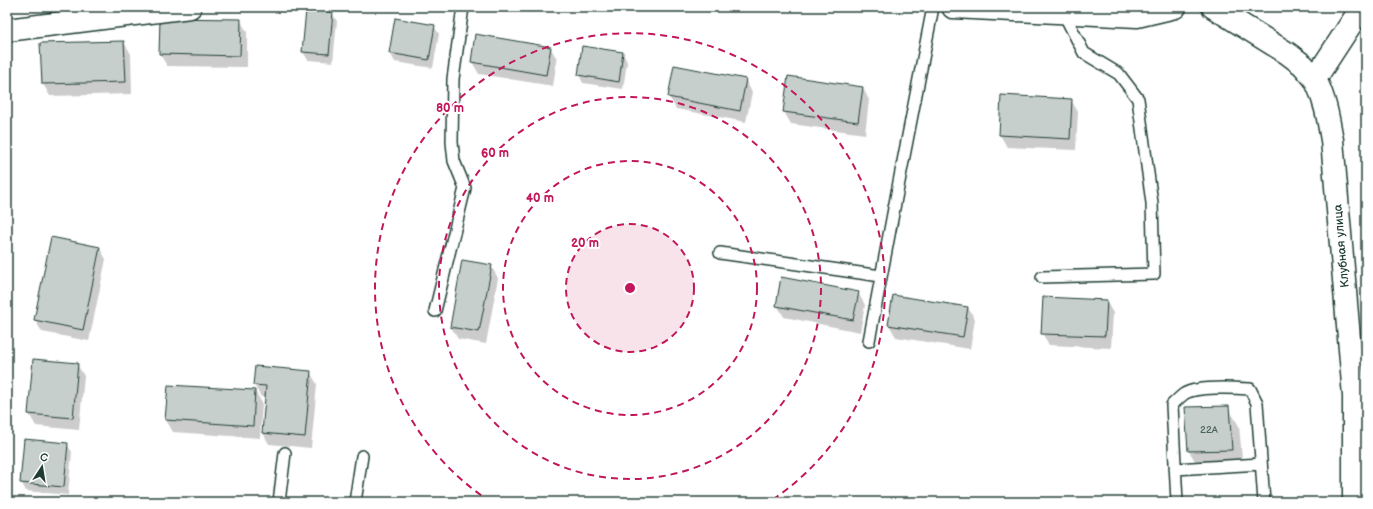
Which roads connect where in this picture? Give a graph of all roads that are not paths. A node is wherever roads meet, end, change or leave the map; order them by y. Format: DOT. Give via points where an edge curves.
graph roads {
  1 [pos="190,7"];
  2 [pos="463,7"];
  3 [pos="933,7"];
  4 [pos="953,7"];
  5 [pos="1175,7"];
  6 [pos="1213,7"];
  7 [pos="1362,7"];
  8 [pos="1063,12"];
  9 [pos="7,30"];
  10 [pos="1315,78"];
  11 [pos="720,253"];
  12 [pos="881,276"];
  13 [pos="1042,277"];
  14 [pos="435,311"];
  15 [pos="869,341"];
  16 [pos="1360,396"];
  17 [pos="285,453"];
  18 [pos="362,456"];
  19 [pos="1261,464"];
  20 [pos="1175,470"];
  21 [pos="279,502"];
  22 [pos="355,502"];
  23 [pos="1177,502"];
  24 [pos="1264,502"];
  25 [pos="1354,502"];
  1 -- 9 [label="street"];
  2 -- 14 [label="lane" via="453,79 452,142 454,161 465,188"];
  3 -- 12 [label="lane"];
  4 -- 8 [label="street"];
  5 -- 8 [label="street" via="1137,16"];
  6 -- 10 [label="street" via="1288,53"];
  7 -- 10 [label="street"];
  8 -- 13 [label="lane" via="1084,53 1120,74 1138,99 1152,203 1154,274"];
  10 -- 16 [label="street, Клубная улица" via="1327,111 1332,140"];
  11 -- 12 [label="lane"];
  12 -- 15 [label="lane"];
  16 -- 25 [label="street, Клубная улица"];
  17 -- 21 [label="lane"];
  18 -- 22 [label="lane"];
  19 -- 20 [label="lane"];
  19 -- 20 [label="lane" via="1257,403 1250,389 1208,388 1185,393 1172,405"];
  19 -- 24 [label="lane"];
  20 -- 23 [label="lane"];
}
